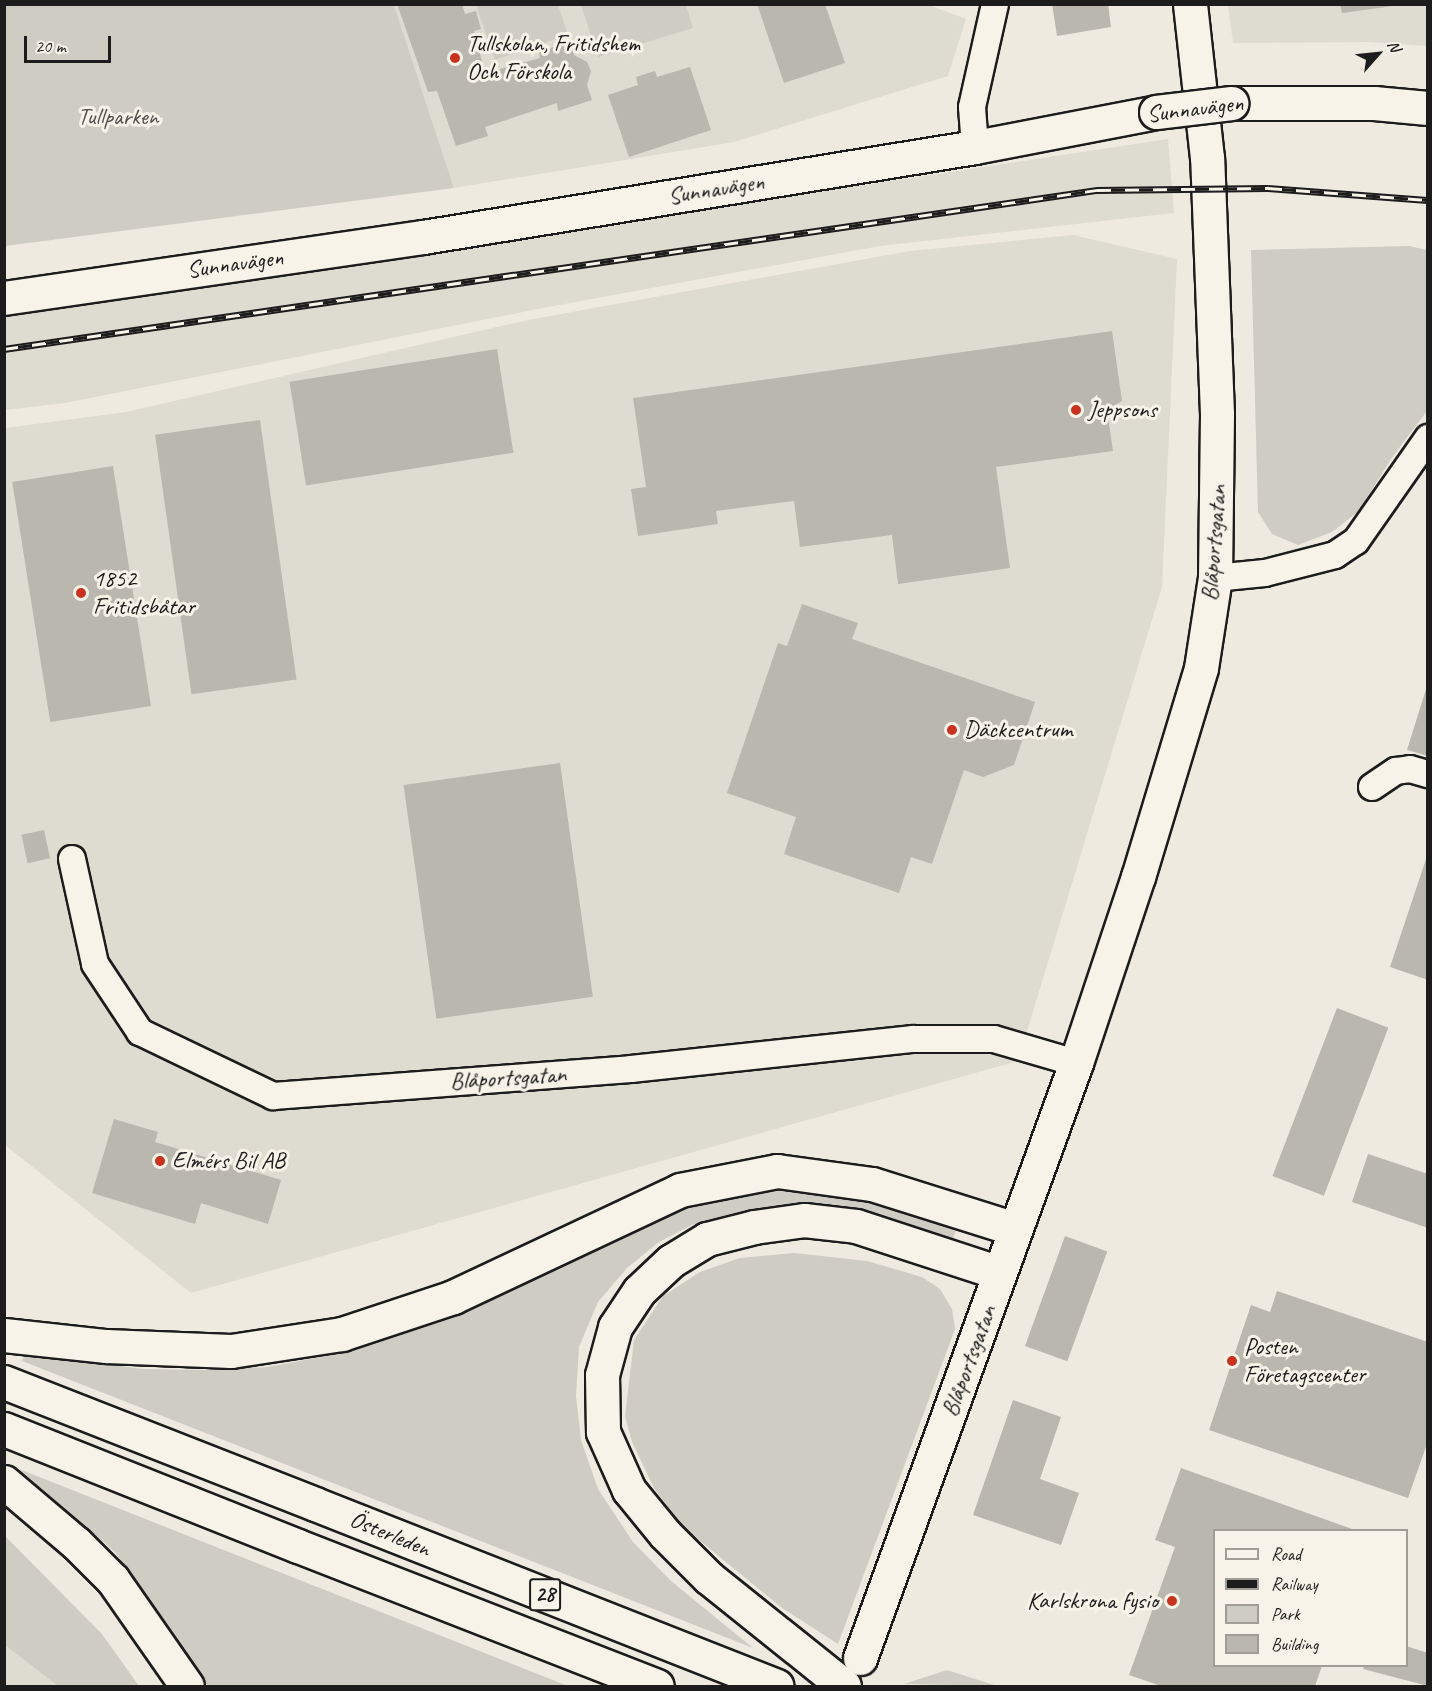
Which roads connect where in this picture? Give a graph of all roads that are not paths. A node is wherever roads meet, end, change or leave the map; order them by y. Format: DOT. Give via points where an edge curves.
graph roads {
  1 [pos="994,4"];
  2 [pos="1190,4"];
  3 [pos="1428,108"];
  4 [pos="975,147"];
  5 [pos="4,298"];
  6 [pos="1428,438"];
  7 [pos="1215,578"];
  8 [pos="1428,774"];
  9 [pos="1372,787"];
  10 [pos="72,859"];
  11 [pos="1076,1063"];
  12 [pos="1015,1229"];
  13 [pos="1000,1273"];
  14 [pos="4,1335"];
  15 [pos="4,1382"];
  16 [pos="4,1429"];
  17 [pos="4,1482"];
  18 [pos="860,1658"];
  19 [pos="187,1686"];
  20 [pos="657,1686"];
  21 [pos="776,1686"];
  22 [pos="844,1686"];
  1 -- 4 [label="street" via="972,107"];
  2 -- 7 [label="main road, Blåportsgatan" via="1207,158 1214,283 1219,512"];
  3 -- 4 [label="main road, Sunnavägen, bridge" via="1374,103 1231,103 1156,112"];
  4 -- 5 [label="main road, Sunnavägen" via="435,235"];
  6 -- 7 [label="street" via="1356,541 1335,555 1265,573"];
  7 -- 11 [label="main road, Blåportsgatan" via="1201,668 1175,759"];
  8 -- 9 [label="street" via="1410,769 1396,771"];
  10 -- 11 [label="street, Blåportsgatan" via="95,964 140,1032 273,1096 631,1069 913,1039 994,1039"];
  11 -- 12 [label="main road, Blåportsgatan"];
  12 -- 13 [label="main road, Blåportsgatan"];
  12 -- 14 [label="main road" via="872,1184 777,1171 680,1190 453,1297 342,1334 231,1351 106,1346"];
  13 -- 18 [label="main road, Blåportsgatan"];
  13 -- 22 [label="main road" via="856,1226 804,1220 754,1227 707,1239 670,1261 639,1291 615,1327 602,1375 603,1432 629,1490 709,1578"];
  15 -- 21 [label="main road, Österleden / 28"];
  16 -- 20 [label="main road, Österleden / 28"];
  17 -- 19 [label="main road" via="113,1580"];
}
